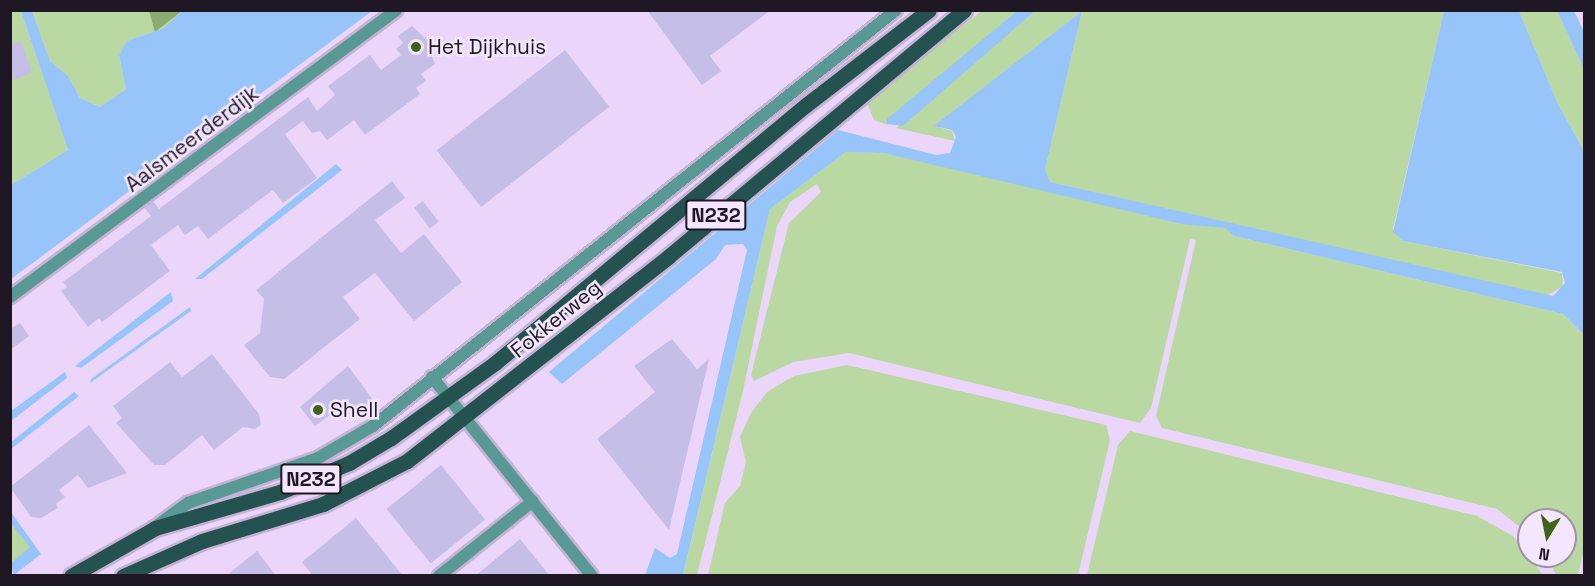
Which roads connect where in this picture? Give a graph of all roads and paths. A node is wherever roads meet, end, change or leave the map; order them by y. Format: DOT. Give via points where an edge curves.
graph roads {
  1 [pos="396,10"];
  2 [pos="896,10"];
  3 [pos="929,10"];
  4 [pos="964,10"];
  5 [pos="10,297"];
  6 [pos="432,377"];
  7 [pos="451,396"];
  8 [pos="467,418"];
  9 [pos="533,501"];
  10 [pos="155,528"];
  11 [pos="71,576"];
  12 [pos="123,576"];
  13 [pos="439,576"];
  14 [pos="592,576"];
  1 -- 5 [label="street, Aalsmeerderdijk"];
  2 -- 6 [label="street, Fokkerweg"];
  3 -- 7 [label="main road, Fokkerweg / N232"];
  4 -- 8 [label="main road, Fokkerweg / N232"];
  6 -- 7 [label="street"];
  6 -- 10 [label="street, Fokkerweg" via="373,426 318,458 188,503"];
  7 -- 8 [label="street"];
  7 -- 10 [label="main road, Fokkerweg / N232" via="349,463 280,492"];
  8 -- 9 [label="street"];
  8 -- 12 [label="main road, Fokkerweg / N232" via="365,486 267,524 202,541"];
  9 -- 13 [label="street"];
  9 -- 14 [label="street"];
  10 -- 11 [label="main road, Fokkerweg / N232"];
}
